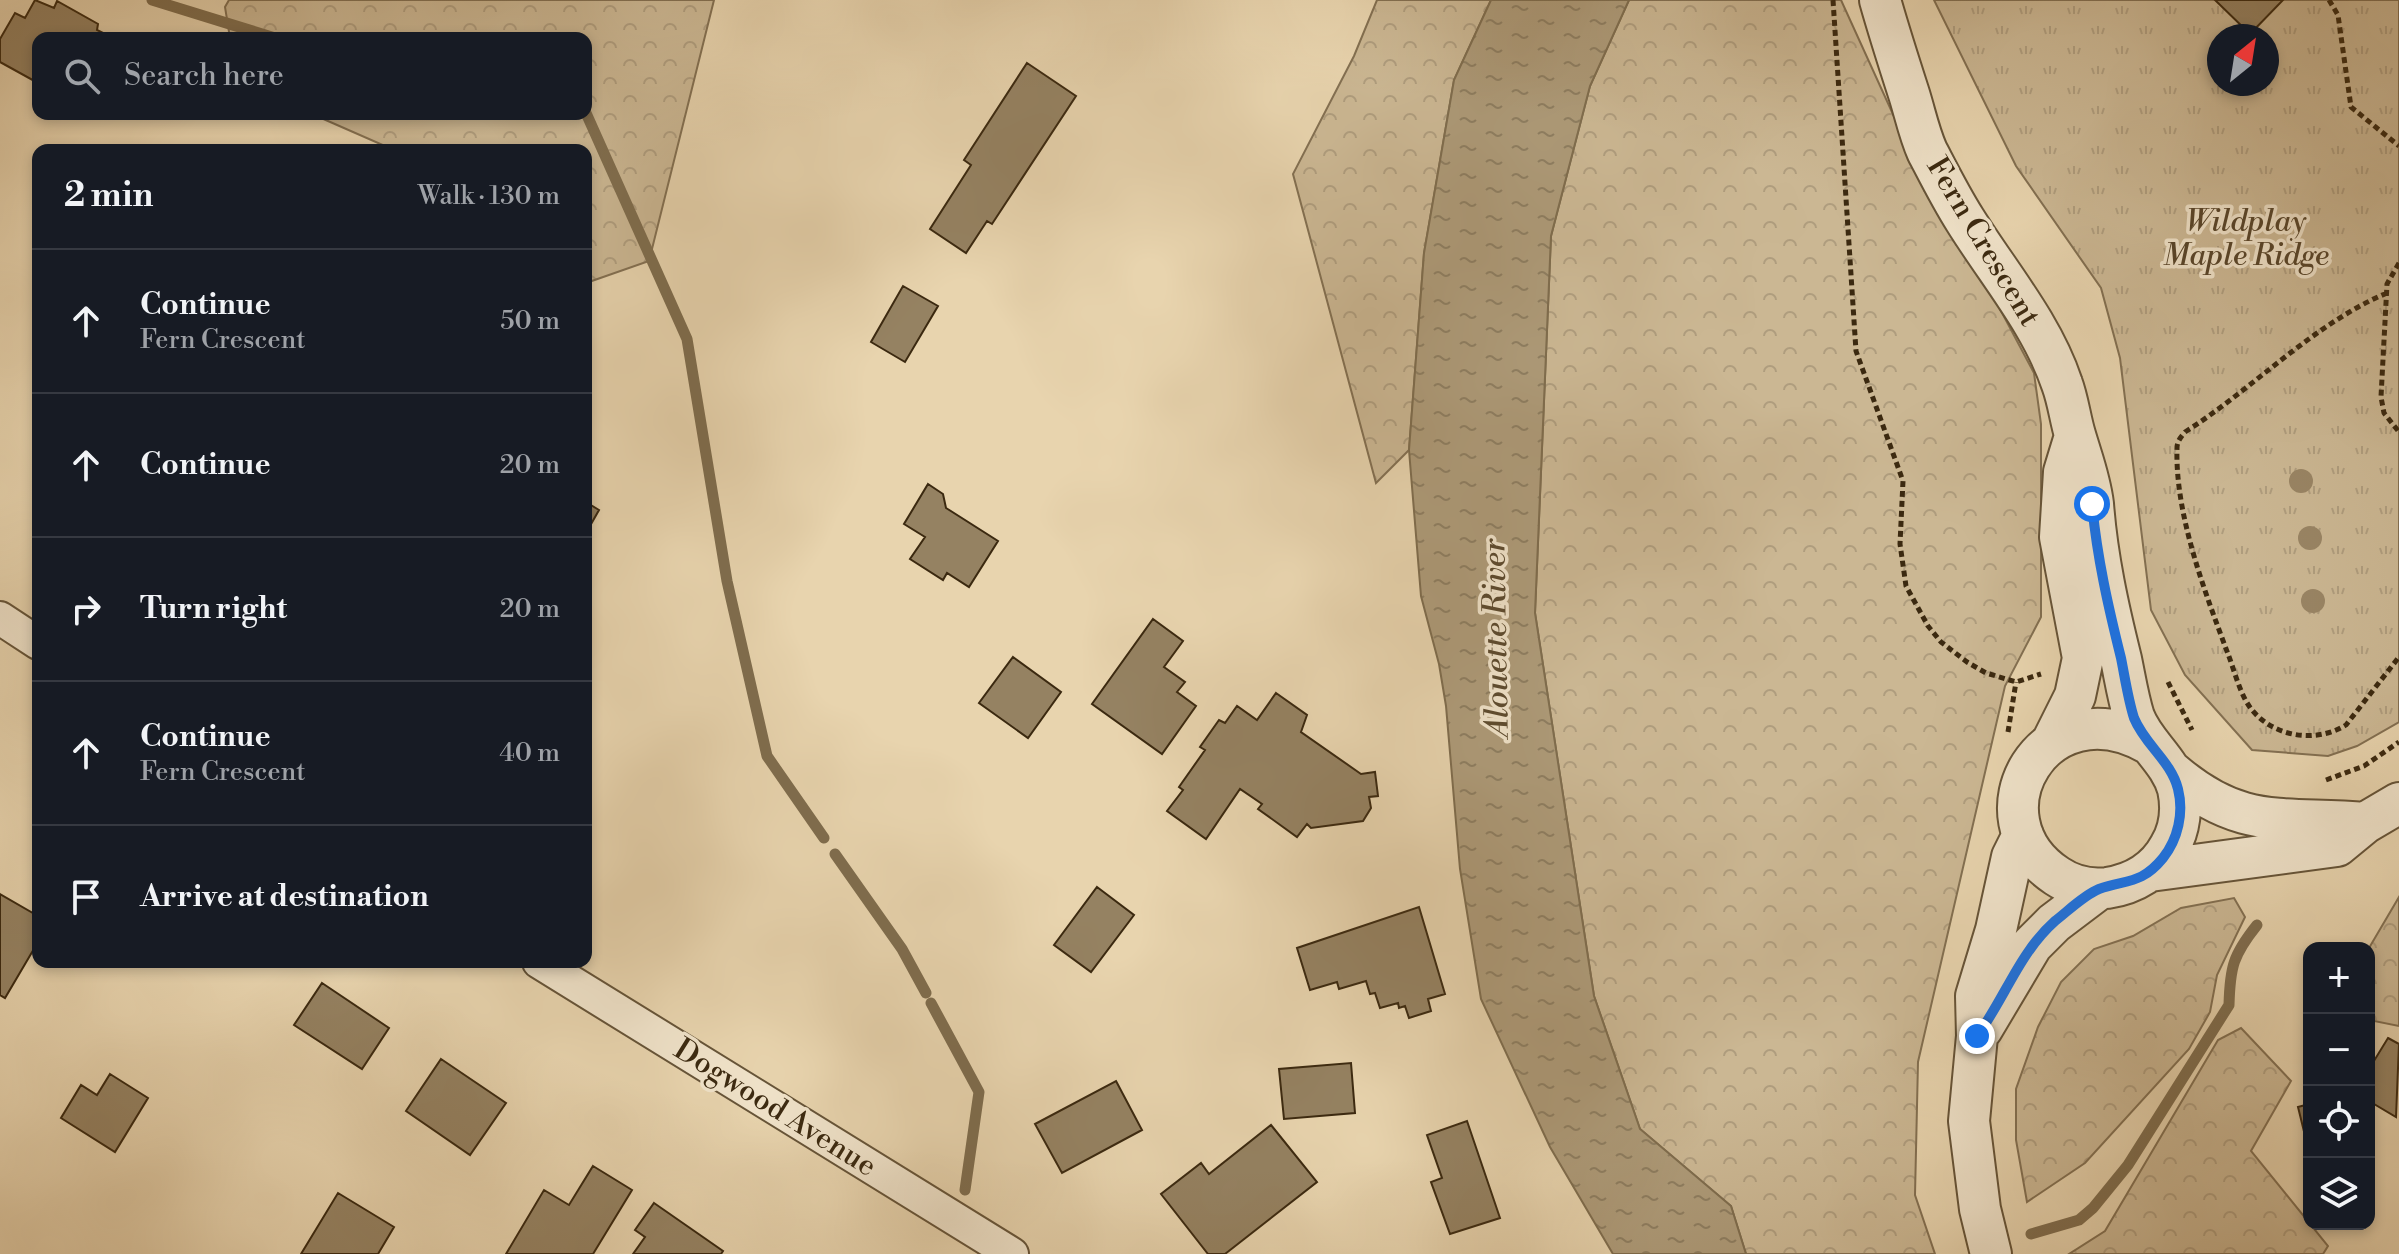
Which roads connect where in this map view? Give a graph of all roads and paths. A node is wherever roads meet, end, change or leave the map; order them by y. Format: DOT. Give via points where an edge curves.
graph roads {
  1 [pos="1833,0"];
  2 [pos="1880,0"];
  3 [pos="2329,0"];
  4 [pos="2399,146"];
  5 [pos="2399,263"];
  6 [pos="2387,293"];
  7 [pos="2399,432"];
  8 [pos="2075,436"];
  9 [pos="0,618"];
  10 [pos="32,639"];
  11 [pos="2399,657"];
  12 [pos="2053,673"];
  13 [pos="2166,678"];
  14 [pos="2195,735"];
  15 [pos="2052,742"];
  16 [pos="2399,742"];
  17 [pos="2161,758"];
  18 [pos="2323,780"];
  19 [pos="2399,803"];
  20 [pos="2365,823"];
  21 [pos="2023,835"];
  22 [pos="2150,871"];
  23 [pos="2099,889"];
  24 [pos="549,968"];
  25 [pos="1977,1036"];
  26 [pos="1012,1254"];
  27 [pos="1991,1254"];
  1 -- 12 [label="path" via="1856,351 1903,481 1900,544 1906,586 1928,626 1967,662 2016,682"];
  2 -- 8 [label="street, Fern Crescent" via="1925,147 1963,218 2038,332 2062,382"];
  3 -- 4 [label="path" via="2338,15 2351,107"];
  5 -- 6 [label="path"];
  6 -- 7 [label="path" via="2381,397 2384,413"];
  6 -- 11 [label="path" via="2332,324 2185,432 2177,447 2187,531 2217,625 2254,713 2288,733 2306,737 2335,732"];
  8 -- 15 [label="street, Fern Crescent" via="2064,472 2060,537 2083,658 2075,696"];
  8 -- 17 [label="street, Fern Crescent" via="2090,477 2103,587 2135,718"];
  9 -- 10 [label="street"];
  13 -- 14 [label="path"];
  15 -- 17 [label="street" via="2091,727 2111,728"];
  15 -- 21 [label="street" via="2037,756 2022,784 2018,815"];
  16 -- 18 [label="path" via="2364,766"];
  17 -- 20 [label="street" via="2215,804 2251,817"];
  17 -- 22 [label="street" via="2180,808 2172,843"];
  19 -- 20 [label="street"];
  20 -- 22 [label="street" via="2337,846"];
  21 -- 23 [label="street" via="2046,869 2064,881"];
  21 -- 25 [label="street" via="2012,857 1976,996"];
  22 -- 23 [label="street" via="2134,881"];
  23 -- 25 [label="street" via="2032,945"];
  24 -- 26 [label="street, Dogwood Avenue"];
  25 -- 27 [label="street" via="1969,1121"];
}
